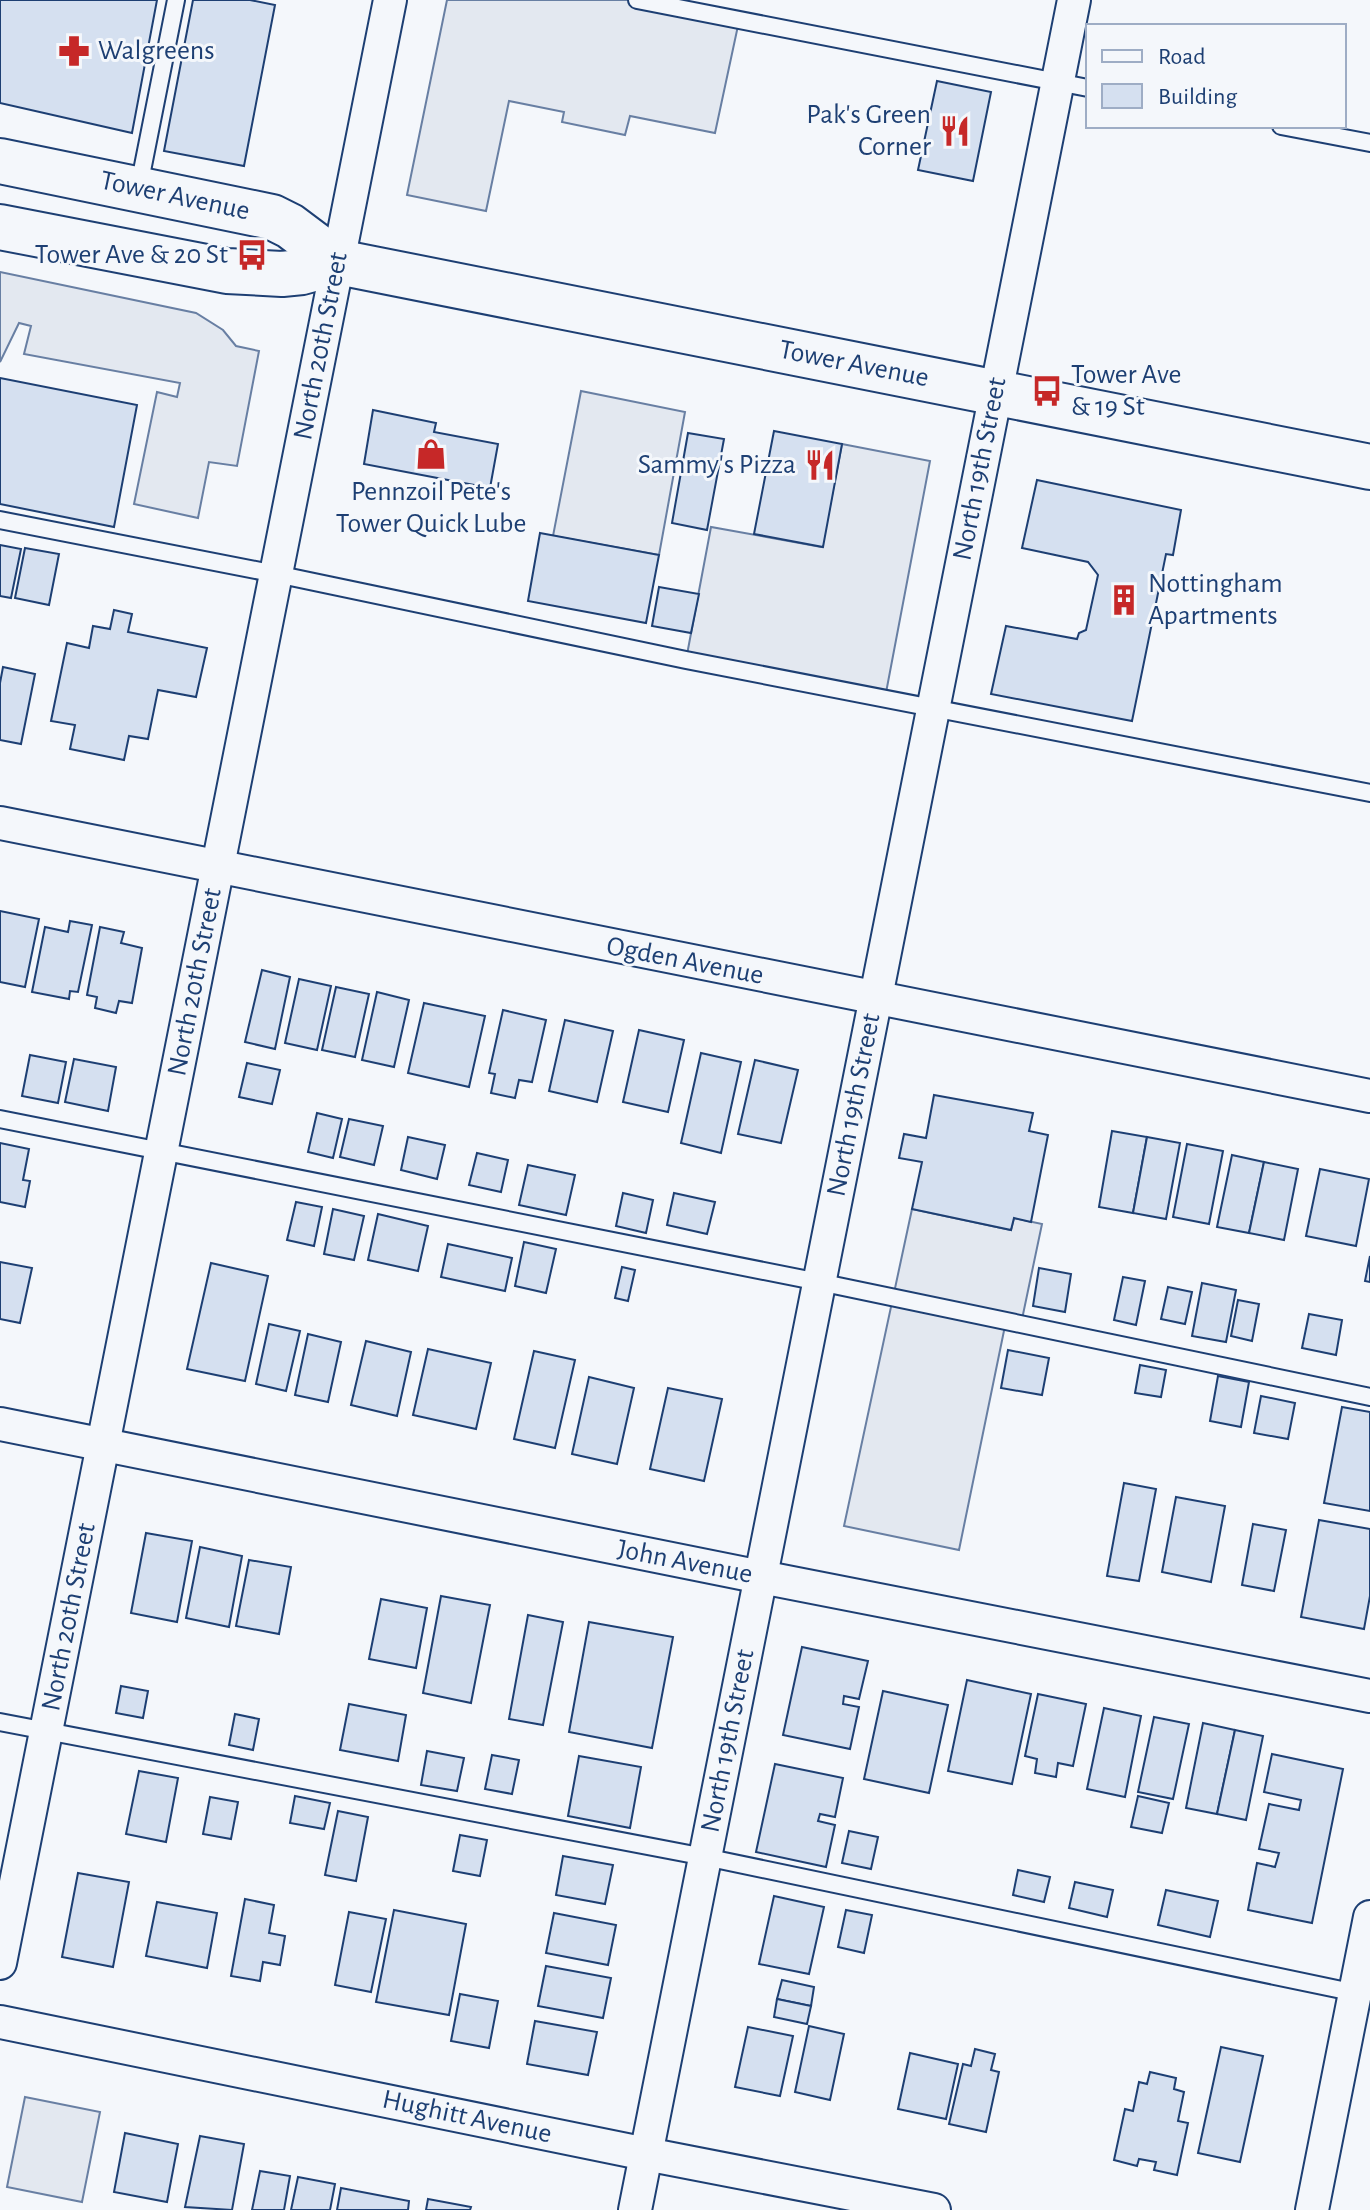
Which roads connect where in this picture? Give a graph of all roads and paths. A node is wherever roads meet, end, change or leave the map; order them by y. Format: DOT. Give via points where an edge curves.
graph roads {
  1 [pos="176,0"];
  2 [pos="390,0"];
  3 [pos="637,0"];
  4 [pos="1074,0"];
  5 [pos="1073,85"];
  6 [pos="1291,128"];
  7 [pos="1370,143"];
  8 [pos="0,161"];
  9 [pos="138,188"];
  10 [pos="0,227"];
  11 [pos="338,262"];
  12 [pos="996,392"];
  13 [pos="1370,467"];
  14 [pos="0,520"];
  15 [pos="276,574"];
  16 [pos="933,709"];
  17 [pos="1370,793"];
  18 [pos="0,823"];
  19 [pos="218,866"];
  20 [pos="875,999"];
  21 [pos="1370,1096"];
  22 [pos="0,1119"];
  23 [pos="161,1151"];
  24 [pos="819,1282"];
  25 [pos="1370,1397"];
  26 [pos="0,1424"];
  27 [pos="103,1445"];
  28 [pos="761,1577"];
  29 [pos="1370,1696"];
  30 [pos="0,1722"];
  31 [pos="46,1731"];
  32 [pos="705,1857"];
  33 [pos="1370,1917"];
  34 [pos="0,1963"];
  35 [pos="1362,1995"];
  36 [pos="0,2022"];
  37 [pos="646,2154"];
  38 [pos="635,2210"];
  39 [pos="934,2210"];
  40 [pos="1312,2210"];
  1 -- 9 [label="lane"];
  2 -- 11 [label="street, North 20th Street"];
  3 -- 5 [label="lane"];
  4 -- 5 [label="street, North 19th Street"];
  5 -- 12 [label="street, North 19th Street"];
  6 -- 7 [label="lane"];
  8 -- 9 [label="main road, Tower Avenue"];
  9 -- 11 [label="main road, Tower Avenue" via="272,217"];
  10 -- 11 [label="main road, Tower Avenue" via="227,271 282,274"];
  11 -- 12 [label="main road, Tower Avenue"];
  11 -- 15 [label="street, North 20th Street"];
  12 -- 13 [label="main road, Tower Avenue"];
  12 -- 16 [label="street, North 19th Street"];
  14 -- 15 [label="lane"];
  15 -- 16 [label="lane"];
  15 -- 19 [label="street, North 20th Street"];
  16 -- 17 [label="lane"];
  16 -- 20 [label="street, North 19th Street"];
  18 -- 19 [label="street, Ogden Avenue"];
  19 -- 20 [label="street, Ogden Avenue"];
  19 -- 23 [label="street, North 20th Street"];
  20 -- 21 [label="street, Ogden Avenue"];
  20 -- 24 [label="street, North 19th Street"];
  22 -- 23 [label="lane"];
  23 -- 24 [label="lane"];
  23 -- 27 [label="street, North 20th Street"];
  24 -- 25 [label="lane"];
  24 -- 28 [label="street, North 19th Street"];
  26 -- 27 [label="street, John Avenue"];
  27 -- 28 [label="street, John Avenue"];
  27 -- 31 [label="street, North 20th Street"];
  28 -- 29 [label="street, John Avenue"];
  28 -- 32 [label="street, North 19th Street"];
  30 -- 31 [label="lane"];
  31 -- 32 [label="lane"];
  31 -- 34 [label="street, North 20th Street"];
  32 -- 35 [label="lane"];
  32 -- 37 [label="street, North 19th Street"];
  33 -- 35 [label="street"];
  35 -- 40 [label="street"];
  36 -- 37 [label="street, Hughitt Avenue"];
  37 -- 38 [label="street, North 19th Street"];
  37 -- 39 [label="street, Hughitt Avenue"];
}
